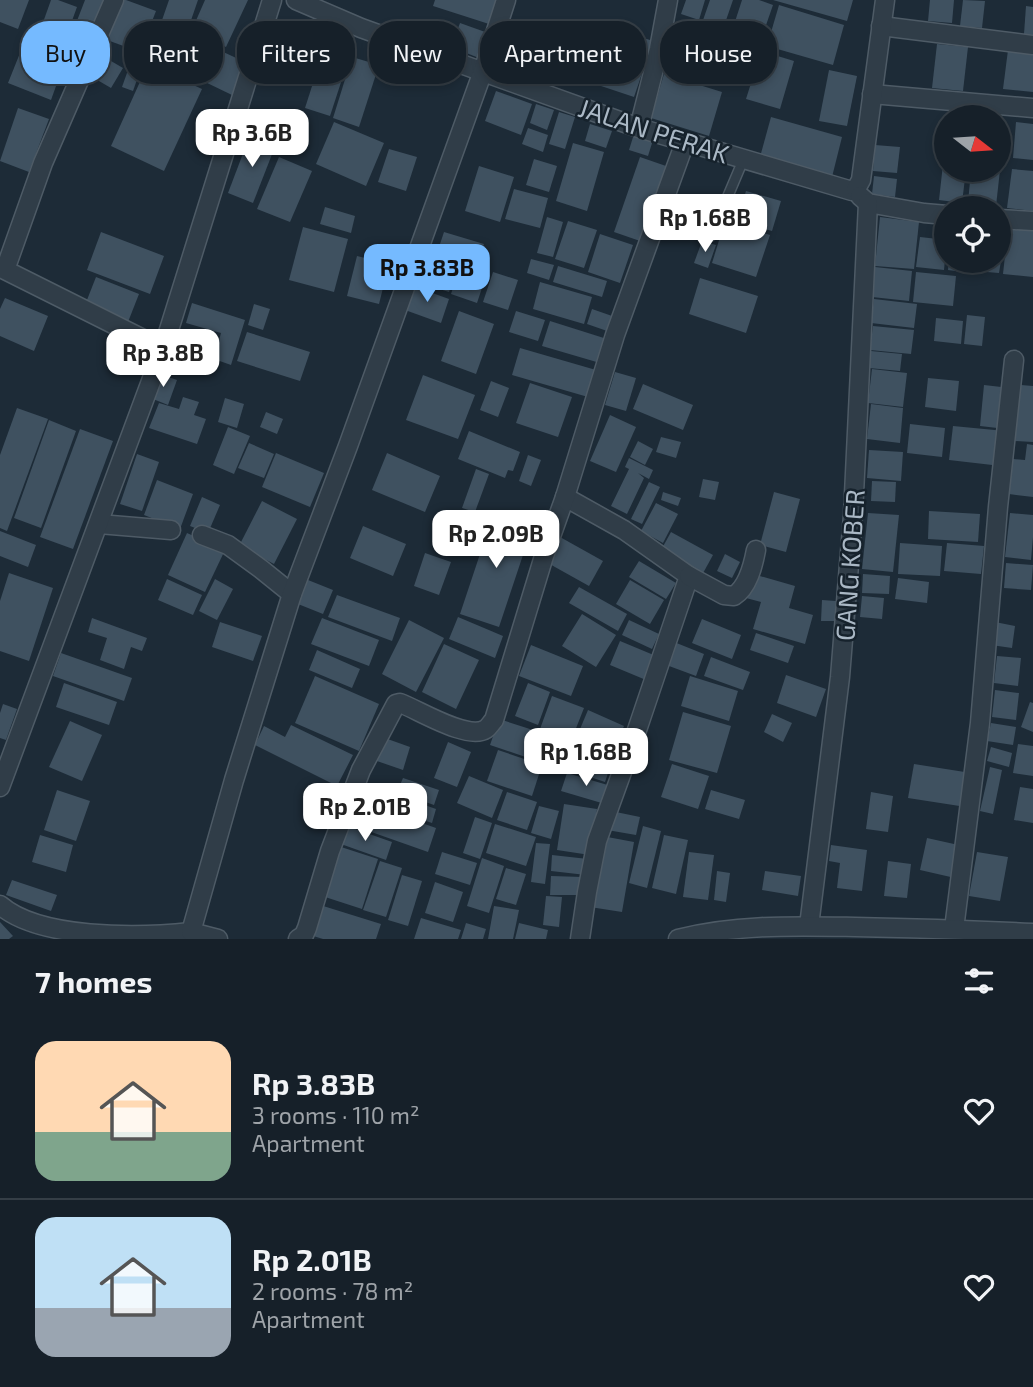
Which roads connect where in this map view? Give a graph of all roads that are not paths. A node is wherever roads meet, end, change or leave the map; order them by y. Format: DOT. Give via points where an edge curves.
graph roads {
  1 [pos="114,0"];
  2 [pos="272,0"];
  3 [pos="296,0"];
  4 [pos="506,0"];
  5 [pos="668,0"];
  6 [pos="885,0"];
  7 [pos="499,21"];
  8 [pos="881,26"];
  9 [pos="1033,45"];
  10 [pos="480,70"];
  11 [pos="480,79"];
  12 [pos="519,84"];
  13 [pos="872,94"];
  14 [pos="1033,108"];
  15 [pos="639,128"];
  16 [pos="685,142"];
  17 [pos="744,158"];
  18 [pos="862,196"];
  19 [pos="934,214"];
  20 [pos="1011,220"];
  21 [pos="1033,221"];
  22 [pos="711,236"];
  23 [pos="2,275"];
  24 [pos="163,349"];
  25 [pos="1014,360"];
  26 [pos="565,497"];
  27 [pos="99,524"];
  28 [pos="171,530"];
  29 [pos="202,535"];
  30 [pos="756,550"];
  31 [pos="689,576"];
  32 [pos="292,594"];
  33 [pos="0,787"];
  34 [pos="0,905"];
  35 [pos="809,926"];
  36 [pos="954,929"];
  37 [pos="191,932"];
  38 [pos="1033,933"];
  39 [pos="218,939"];
  40 [pos="298,939"];
  41 [pos="580,939"];
  42 [pos="678,939"];
  1 -- 23 [label="street" via="43,163"];
  2 -- 24 [label="street"];
  3 -- 10 [label="street, JALAN PERAK" via="361,29"];
  4 -- 7 [label="street"];
  5 -- 15 [label="street"];
  6 -- 8 [label="street, GANG KOBER"];
  8 -- 9 [label="street"];
  8 -- 13 [label="street, GANG KOBER"];
  11 -- 32 [label="street"];
  12 -- 15 [label="street, JALAN PERAK"];
  13 -- 14 [label="street"];
  13 -- 18 [label="street, GANG KOBER"];
  15 -- 16 [label="street, JALAN PERAK"];
  16 -- 17 [label="street, JALAN PERAK"];
  16 -- 26 [label="street" via="615,335"];
  17 -- 18 [label="street, JALAN PERAK"];
  17 -- 22 [label="lane"];
  18 -- 19 [label="street, JALAN PERAK"];
  18 -- 35 [label="street, GANG KOBER" via="852,528 840,677"];
  20 -- 21 [label="street"];
  23 -- 24 [label="street"];
  24 -- 27 [label="street"];
  25 -- 36 [label="street"];
  26 -- 31 [label="street" via="624,530"];
  26 -- 40 [label="street" via="494,720 486,729 469,732 396,704 361,770 307,928"];
  27 -- 28 [label="street"];
  27 -- 33 [label="street"];
  29 -- 32 [label="street" via="228,545"];
  30 -- 31 [label="street" via="753,566 734,596"];
  31 -- 41 [label="street" via="597,841"];
  32 -- 37 [label="street"];
  34 -- 37 [label="street" via="28,927 93,939"];
  35 -- 36 [label="street"];
  35 -- 42 [label="street" via="703,932"];
  36 -- 38 [label="street"];
  37 -- 39 [label="street"];
}
